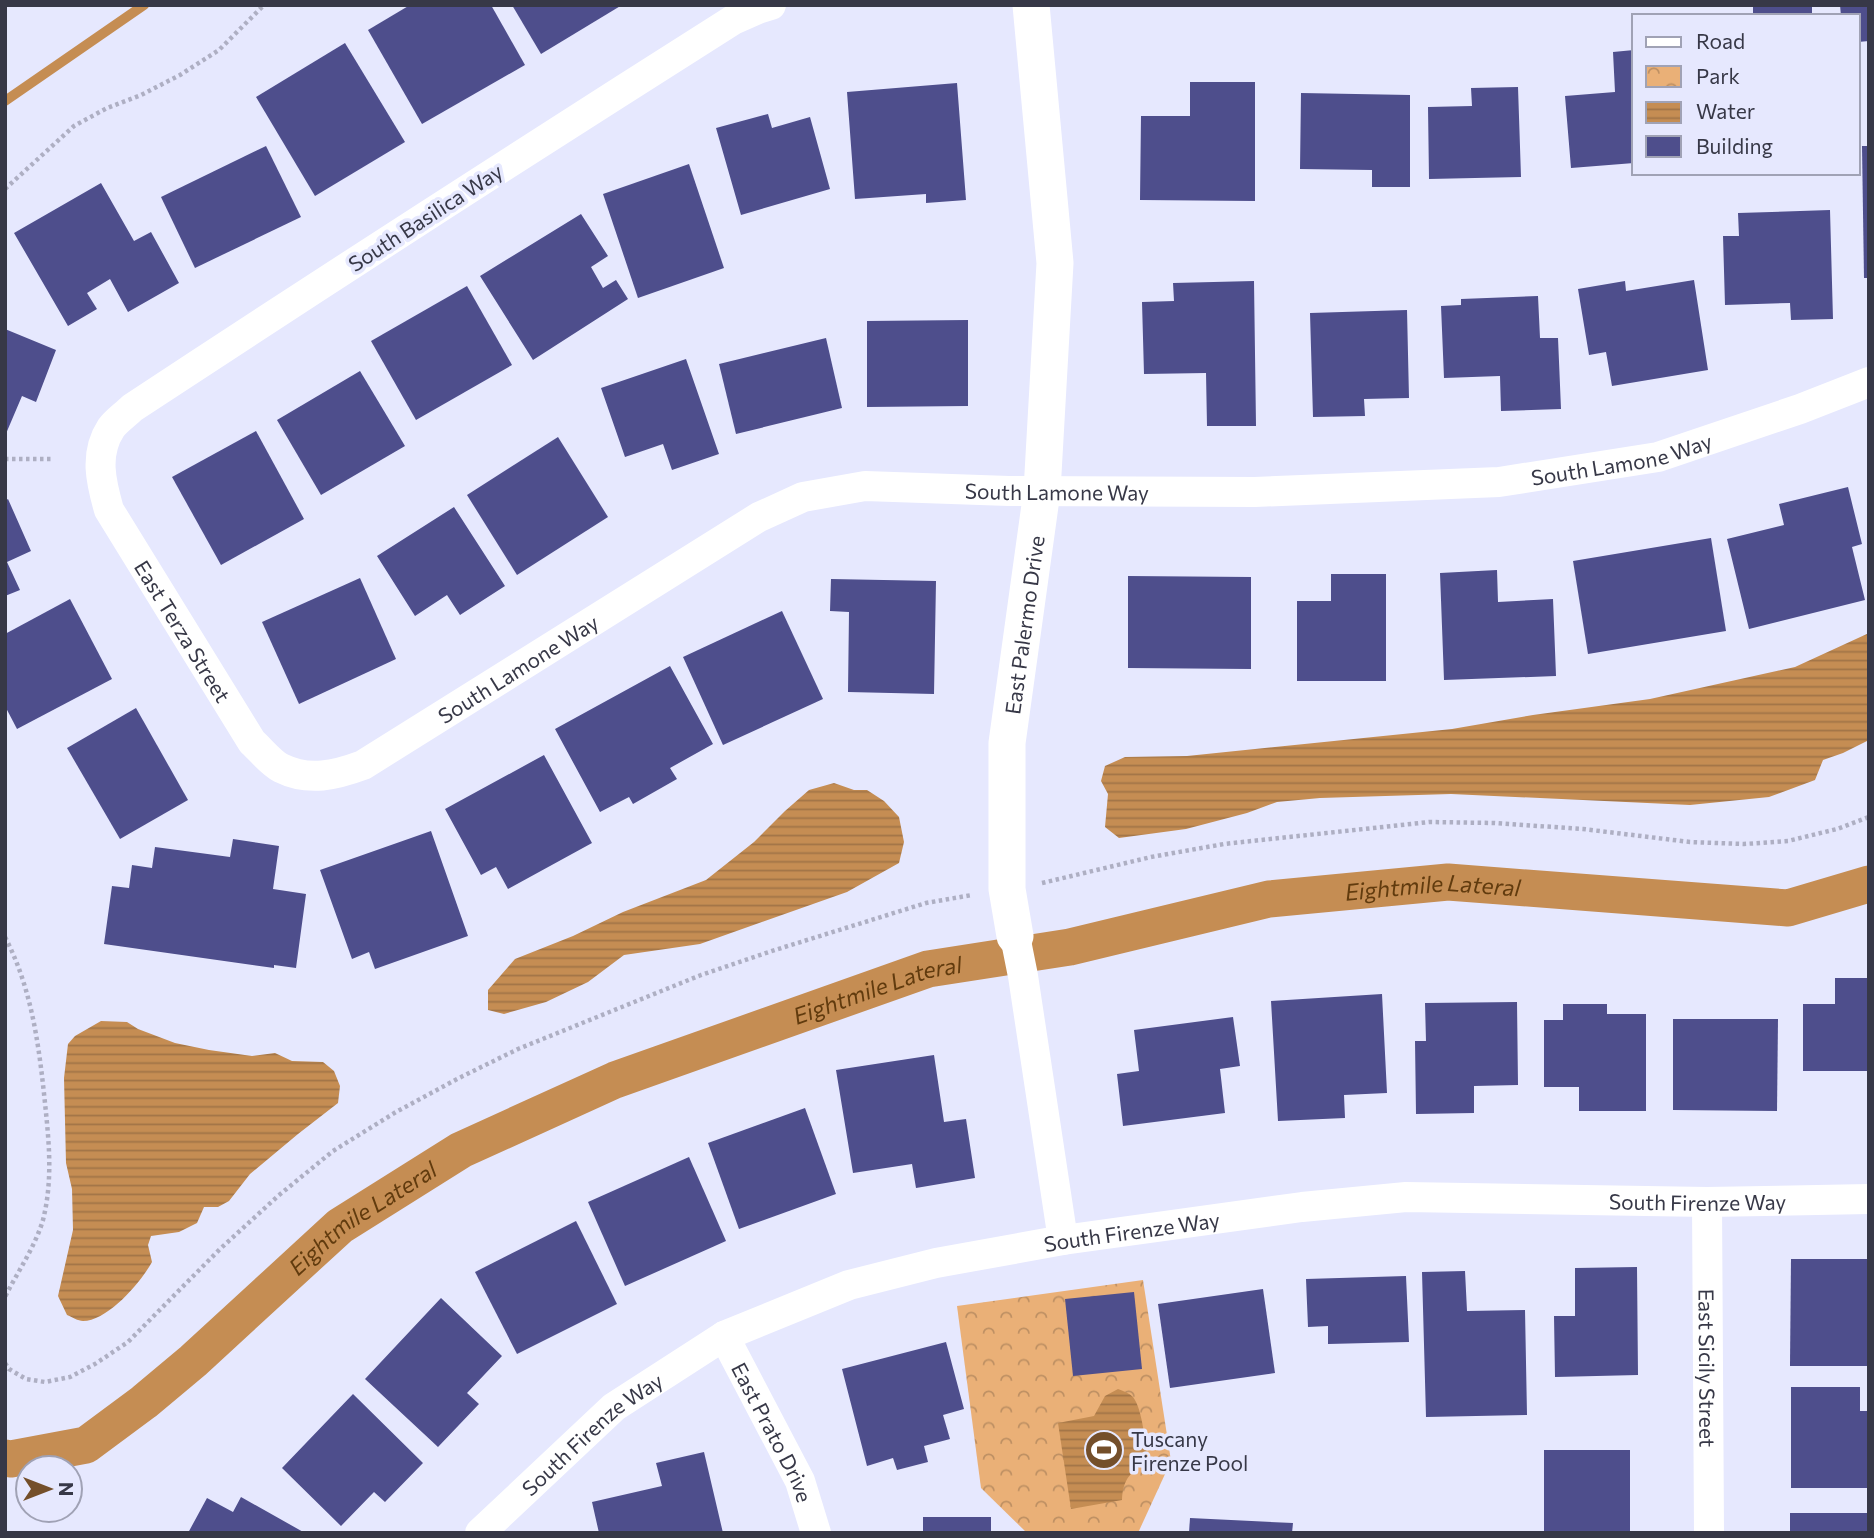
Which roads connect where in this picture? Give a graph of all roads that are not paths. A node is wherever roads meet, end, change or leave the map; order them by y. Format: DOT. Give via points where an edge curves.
graph roads {
  1 [pos="771,5"];
  2 [pos="1031,5"];
  3 [pos="1869,382"];
  4 [pos="100,454"];
  5 [pos="1042,491"];
  6 [pos="310,777"];
  7 [pos="1014,936"];
  8 [pos="1869,1199"];
  9 [pos="1707,1202"];
  10 [pos="1063,1240"];
  11 [pos="724,1336"];
  12 [pos="480,1533"];
  13 [pos="816,1533"];
  14 [pos="1709,1533"];
  1 -- 4 [label="street, South Basilica Way" via="733,20 132,408 111,428"];
  2 -- 5 [label="street, East Palermo Drive" via="1055,264"];
  3 -- 5 [label="street, South Lamone Way" via="1658,457 1499,482 1255,492"];
  4 -- 6 [label="street, East Terza Street" via="109,510 252,742 280,768"];
  5 -- 6 [label="street, South Lamone Way" via="865,486 803,497 760,517 363,765 338,775"];
  5 -- 7 [label="street, East Palermo Drive" via="1006,743 1007,889"];
  7 -- 10 [label="street, East Palermo Drive"];
  8 -- 9 [label="street, South Firenze Way"];
  9 -- 10 [label="street, South Firenze Way" via="1406,1197"];
  9 -- 14 [label="street, East Sicily Street"];
  10 -- 11 [label="street, South Firenze Way" via="936,1263 849,1285"];
  11 -- 12 [label="street, South Firenze Way" via="614,1407"];
  11 -- 13 [label="street, East Prato Drive" via="800,1481"];
}
